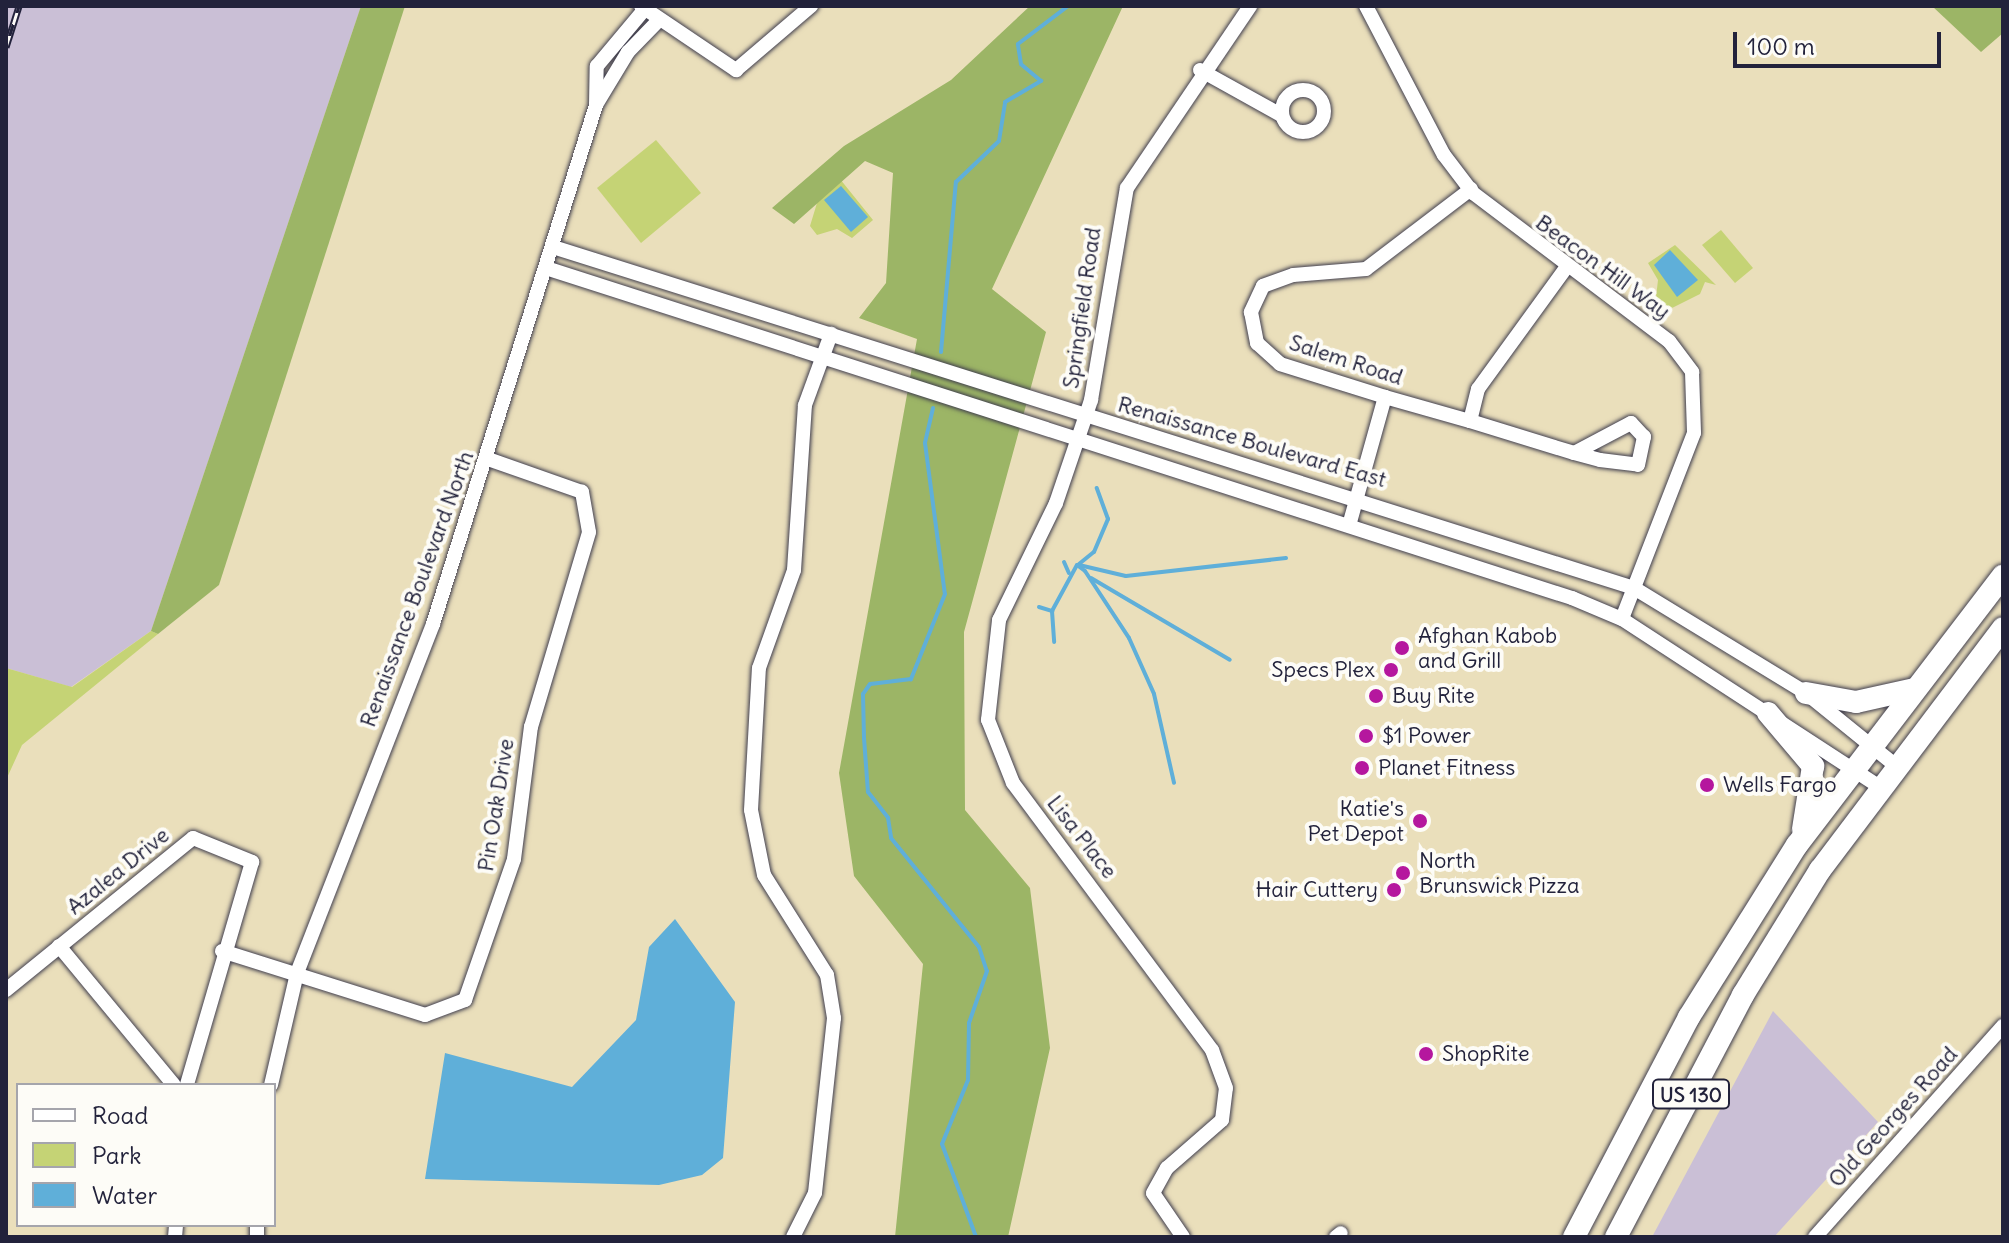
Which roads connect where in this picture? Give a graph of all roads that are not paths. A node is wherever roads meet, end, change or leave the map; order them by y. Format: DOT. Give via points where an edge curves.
graph roads {
  1 [pos="811,6"];
  2 [pos="1250,6"];
  3 [pos="1366,6"];
  4 [pos="643,8"];
  5 [pos="657,22"];
  6 [pos="1200,70"];
  7 [pos="596,105"];
  8 [pos="1281,115"];
  9 [pos="1471,189"];
  10 [pos="553,247"];
  11 [pos="1566,268"];
  12 [pos="549,269"];
  13 [pos="831,334"];
  14 [pos="824,355"];
  15 [pos="1385,397"];
  16 [pos="1086,416"];
  17 [pos="1470,421"];
  18 [pos="1078,436"];
  19 [pos="1574,453"];
  20 [pos="488,459"];
  21 [pos="1359,496"];
  22 [pos="1350,522"];
  23 [pos="2003,576"];
  24 [pos="1634,588"];
  25 [pos="1622,619"];
  26 [pos="2003,628"];
  27 [pos="1914,689"];
  28 [pos="1806,693"];
  29 [pos="1768,713"];
  30 [pos="1873,748"];
  31 [pos="1896,766"];
  32 [pos="1856,771"];
  33 [pos="1880,787"];
  34 [pos="1797,845"];
  35 [pos="59,946"];
  36 [pos="222,951"];
  37 [pos="297,973"];
  38 [pos="6,990"];
  39 [pos="2003,1026"];
  40 [pos="172,1083"];
  41 [pos="188,1083"];
  42 [pos="271,1083"];
  43 [pos="793,1237"];
  44 [pos="1183,1237"];
  45 [pos="1574,1237"];
  46 [pos="1616,1237"];
  47 [pos="1815,1237"];
  1 -- 5 [label="street" via="736,70"];
  2 -- 6 [label="street, Springfield Road"];
  3 -- 9 [label="street, Beacon Hill Way" via="1444,155"];
  4 -- 5 [label="street"];
  4 -- 7 [label="street, Renaissance Boulevard North" via="597,66"];
  5 -- 7 [label="street, Renaissance Boulevard North" via="628,52"];
  6 -- 8 [label="street"];
  6 -- 16 [label="street, Springfield Road" via="1127,188"];
  7 -- 10 [label="street, Renaissance Boulevard North"];
  9 -- 11 [label="street, Beacon Hill Way"];
  9 -- 15 [label="street, Salem Road" via="1366,269 1285,277 1255,298 1252,328 1266,354"];
  10 -- 12 [label="street, Renaissance Boulevard North"];
  10 -- 13 [label="street, Renaissance Boulevard East"];
  11 -- 17 [label="street" via="1478,389"];
  11 -- 24 [label="street, Beacon Hill Way" via="1669,341 1697,390 1694,433"];
  12 -- 14 [label="street, Renaissance Boulevard East"];
  12 -- 20 [label="street, Renaissance Boulevard North"];
  13 -- 14 [label="street"];
  13 -- 16 [label="street, Renaissance Boulevard East"];
  14 -- 18 [label="street, Renaissance Boulevard East"];
  14 -- 43 [label="street" via="805,405 794,570 759,668 751,810 764,875 827,975 834,1018 815,1193"];
  15 -- 17 [label="street, Salem Road"];
  15 -- 21 [label="street"];
  16 -- 18 [label="street, Lisa Place"];
  16 -- 21 [label="street, Renaissance Boulevard East"];
  17 -- 19 [label="street, Salem Road"];
  18 -- 22 [label="street, Renaissance Boulevard East"];
  18 -- 44 [label="street, Lisa Place" via="1056,503 999,620 988,720 1013,783 1212,1050 1226,1088 1222,1120 1167,1168 1153,1193"];
  19 -- 19 [label="street, Salem Road" via="1638,465 1644,437 1631,423"];
  20 -- 37 [label="street, Renaissance Boulevard North"];
  20 -- 37 [label="street, Pin Oak Drive" via="582,492 589,514 531,727 514,859 481,964 465,1000 425,1015"];
  21 -- 22 [label="street"];
  21 -- 24 [label="street, Renaissance Boulevard East"];
  22 -- 25 [label="street, Renaissance Boulevard East"];
  23 -- 27 [label="highway, US 130"];
  24 -- 25 [label="street, Beacon Hill Way"];
  24 -- 28 [label="street, Renaissance Boulevard East"];
  25 -- 29 [label="street, Renaissance Boulevard East"];
  26 -- 31 [label="highway, US 130"];
  27 -- 28 [label="highway" via="1856,702"];
  27 -- 30 [label="highway, US 130"];
  28 -- 30 [label="street, Renaissance Boulevard East"];
  29 -- 32 [label="street, Renaissance Boulevard East"];
  29 -- 34 [label="highway" via="1813,766 1813,796"];
  30 -- 31 [label="street, Renaissance Boulevard East"];
  30 -- 32 [label="highway, US 130"];
  31 -- 33 [label="highway, US 130"];
  32 -- 33 [label="street, Renaissance Boulevard East"];
  32 -- 34 [label="highway, US 130"];
  33 -- 46 [label="highway, US 130" via="1743,995"];
  34 -- 45 [label="highway, US 130" via="1675,1043"];
  35 -- 36 [label="street, Azalea Drive" via="193,838 252,862"];
  35 -- 38 [label="street, Azalea Drive"];
  35 -- 40 [label="street, Azalea Drive"];
  36 -- 37 [label="street"];
  36 -- 41 [label="street, Azalea Drive"];
  37 -- 42 [label="street, Renaissance Boulevard North"];
  39 -- 47 [label="street, Old Georges Road"];
}
